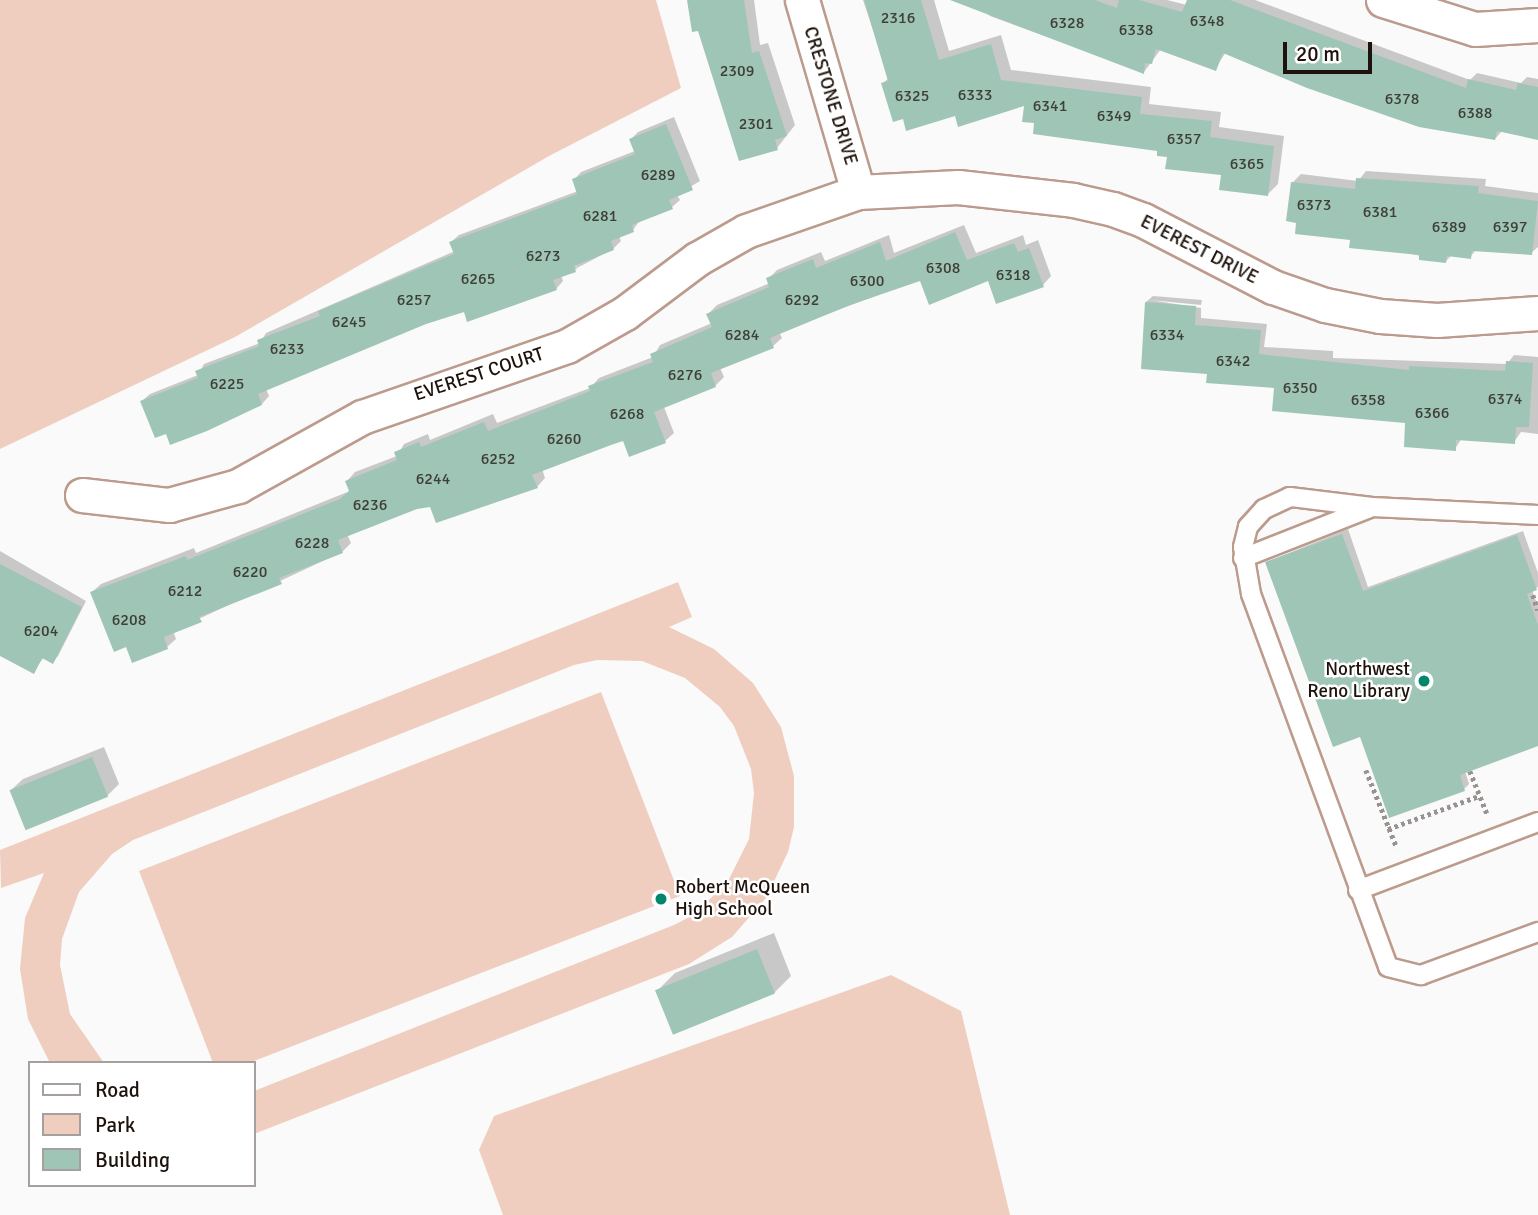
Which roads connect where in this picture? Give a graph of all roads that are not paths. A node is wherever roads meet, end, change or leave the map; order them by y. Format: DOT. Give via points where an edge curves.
graph roads {
  1 [pos="802,0"];
  2 [pos="1383,0"];
  3 [pos="1538,25"];
  4 [pos="858,192"];
  5 [pos="1538,313"];
  6 [pos="82,495"];
  7 [pos="1371,507"];
  8 [pos="1538,515"];
  9 [pos="1243,558"];
  10 [pos="1538,822"];
  11 [pos="1358,890"];
  12 [pos="1538,932"];
  1 -- 4 [label="street, CRESTONE DRIVE"];
  2 -- 3 [label="street" via="1475,29"];
  4 -- 5 [label="street, EVEREST DRIVE" via="958,187 1114,209 1273,287 1325,305 1380,316 1437,320"];
  4 -- 6 [label="street, EVEREST COURT" via="746,231 697,259 625,313 567,346 362,416 238,486 169,505"];
  7 -- 8 [label="lane"];
  7 -- 9 [label="lane"];
  7 -- 9 [label="lane" via="1308,496 1276,502 1248,527"];
  9 -- 11 [label="lane" via="1251,594"];
  10 -- 11 [label="lane"];
  11 -- 12 [label="lane" via="1388,967 1407,975 1436,970"];
}
